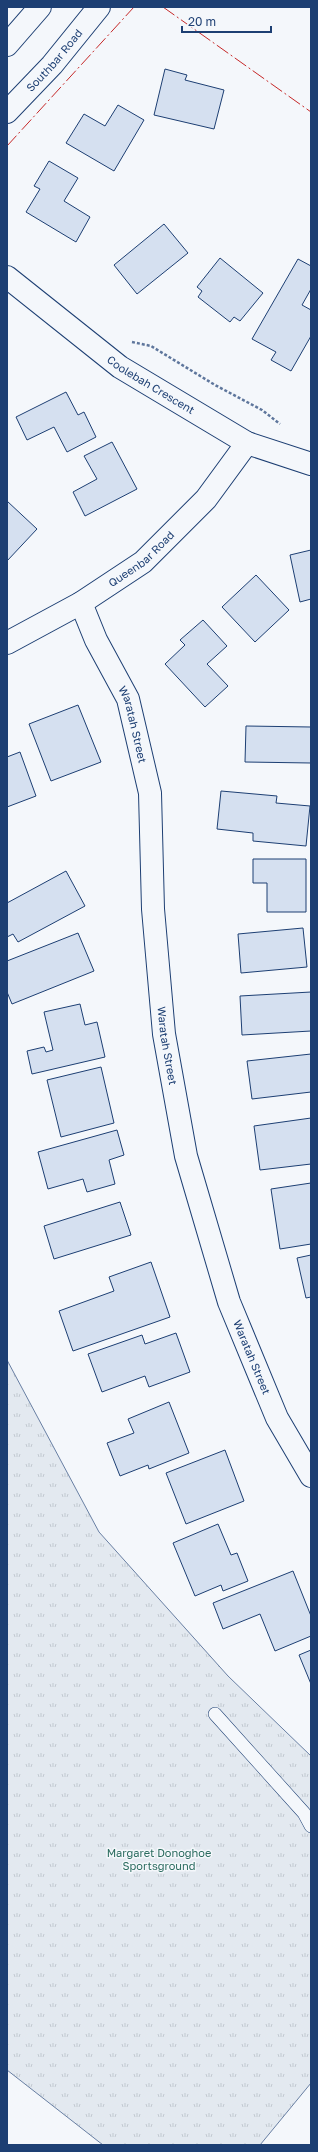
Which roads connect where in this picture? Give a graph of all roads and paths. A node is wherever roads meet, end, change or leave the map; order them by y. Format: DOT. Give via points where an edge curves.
graph roads {
  1 [pos="40,7"];
  2 [pos="99,7"];
  3 [pos="8,43"];
  4 [pos="7,112"];
  5 [pos="7,278"];
  6 [pos="129,341"];
  7 [pos="281,425"];
  8 [pos="247,443"];
  9 [pos="311,464"];
  10 [pos="81,603"];
  11 [pos="7,643"];
  12 [pos="311,1476"];
  13 [pos="215,1714"];
  14 [pos="311,1826"];
  1 -- 3 [label="street"];
  2 -- 4 [label="street, Southbar Road" via="52,65"];
  5 -- 8 [label="street, Coolebah Crescent" via="120,367"];
  6 -- 7 [label="path" via="151,346 262,410"];
  8 -- 9 [label="street, Coolebah Crescent"];
  8 -- 10 [label="street, Queenbar Road" via="206,499 143,562"];
  10 -- 11 [label="street, Queenbar Road"];
  10 -- 12 [label="street, Waratah Street" via="96,640 128,699 150,793 154,909 164,1034 186,1156 229,1302 278,1418"];
  13 -- 14 [label="lane" via="304,1813"];
}
